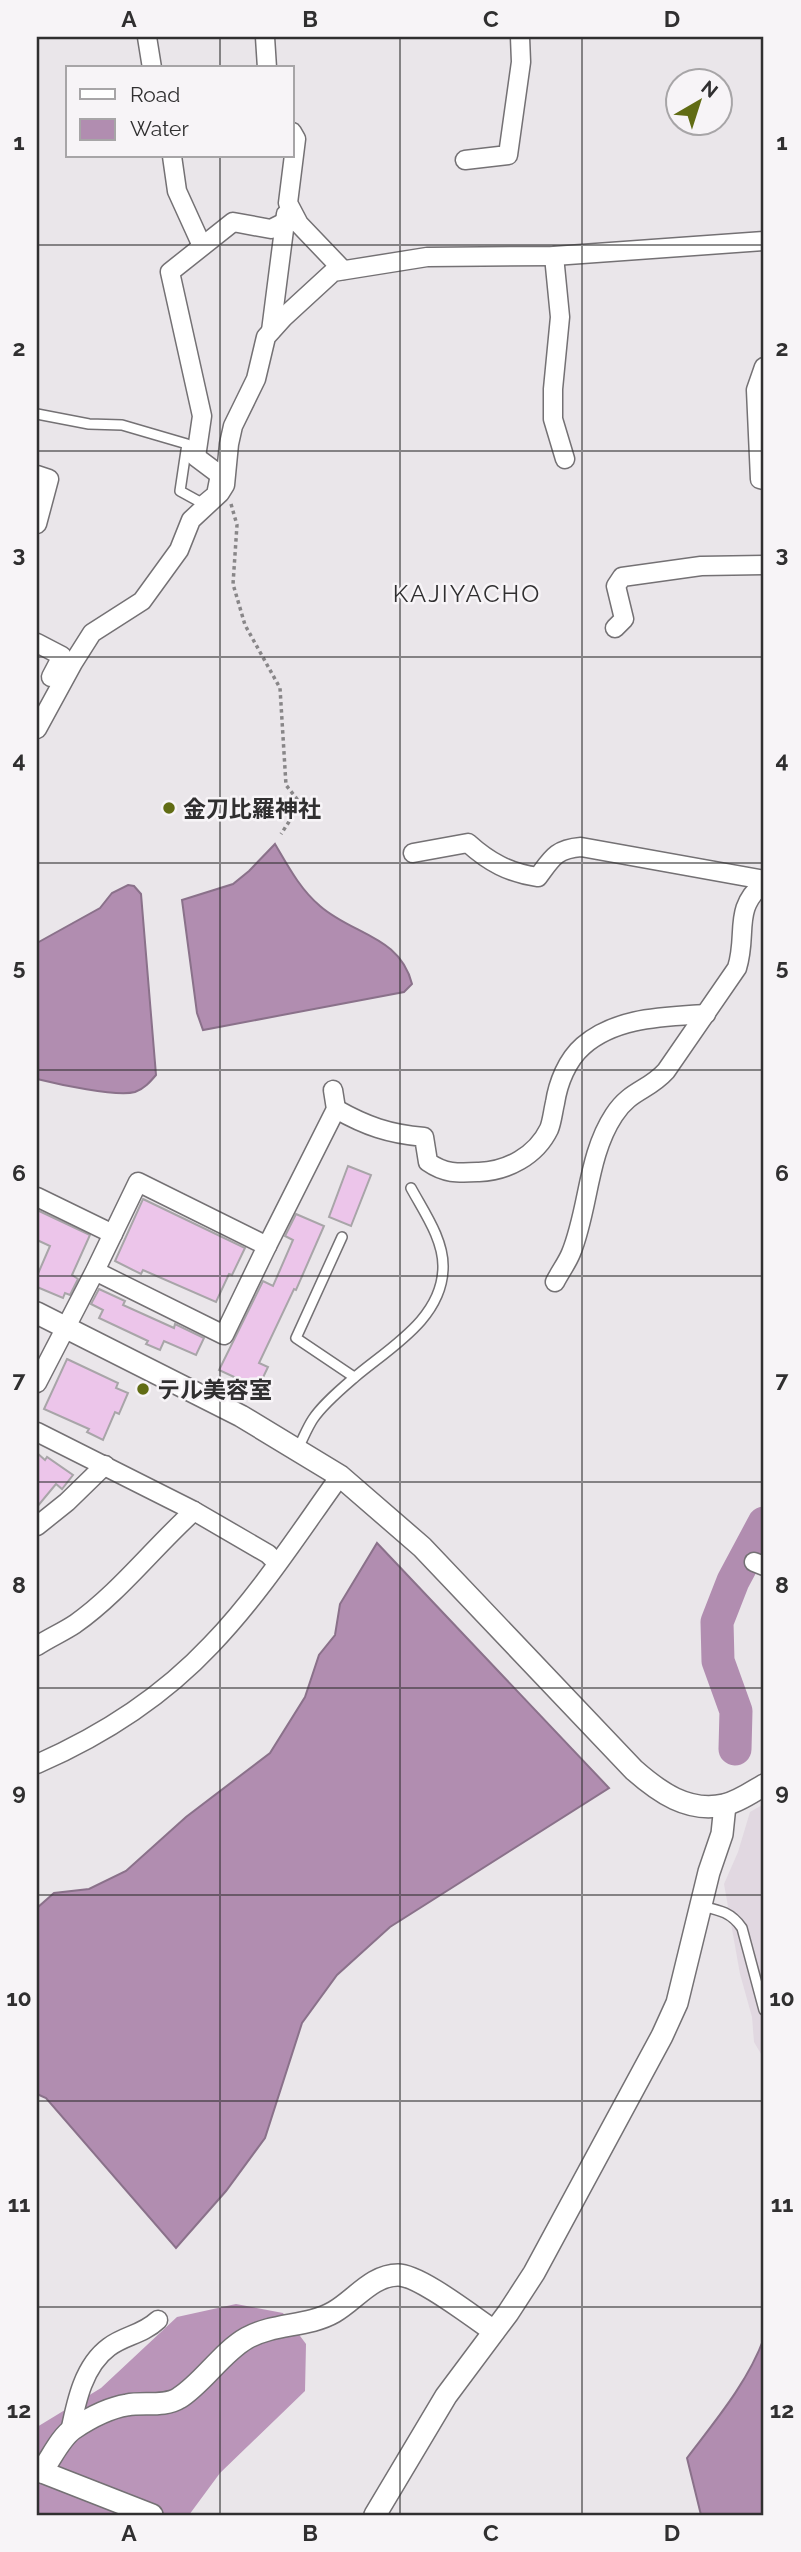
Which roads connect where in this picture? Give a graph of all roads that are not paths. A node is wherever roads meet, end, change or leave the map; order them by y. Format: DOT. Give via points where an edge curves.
graph roads {
  1 [pos="147,37"];
  2 [pos="265,37"];
  3 [pos="520,37"];
  4 [pos="152,66"];
  5 [pos="267,66"];
  6 [pos="294,136"];
  7 [pos="294,155"];
  8 [pos="172,158"];
  9 [pos="294,158"];
  10 [pos="465,160"];
  11 [pos="288,203"];
  12 [pos="285,222"];
  13 [pos="764,241"];
  14 [pos="202,246"];
  15 [pos="554,256"];
  16 [pos="343,270"];
  17 [pos="271,331"];
  18 [pos="764,367"];
  19 [pos="37,414"];
  20 [pos="565,460"];
  21 [pos="37,475"];
  22 [pos="222,477"];
  23 [pos="764,480"];
  24 [pos="37,524"];
  25 [pos="764,565"];
  26 [pos="615,628"];
  27 [pos="37,643"];
  28 [pos="37,705"];
  29 [pos="37,729"];
  30 [pos="413,853"];
  31 [pos="764,881"];
  32 [pos="706,1014"];
  33 [pos="333,1090"];
  34 [pos="336,1109"];
  35 [pos="411,1188"];
  36 [pos="37,1197"];
  37 [pos="113,1234"];
  38 [pos="342,1237"];
  39 [pos="267,1246"];
  40 [pos="95,1271"];
  41 [pos="555,1282"];
  42 [pos="37,1313"];
  43 [pos="65,1328"];
  44 [pos="354,1377"];
  45 [pos="37,1382"];
  46 [pos="37,1432"];
  47 [pos="298,1448"];
  48 [pos="105,1465"];
  49 [pos="340,1476"];
  50 [pos="194,1511"];
  51 [pos="37,1526"];
  52 [pos="277,1563"];
  53 [pos="37,1646"];
  54 [pos="37,1764"];
  55 [pos="764,1785"];
  56 [pos="725,1805"];
  57 [pos="700,1906"];
  58 [pos="764,2010"];
  59 [pos="158,2320"];
  60 [pos="494,2331"];
  61 [pos="70,2432"];
  62 [pos="38,2473"];
  63 [pos="152,2515"];
  64 [pos="375,2515"];
  1 -- 4 [label="street"];
  2 -- 5 [label="street"];
  3 -- 10 [label="street" via="521,62 508,155"];
  6 -- 7 [label="street"];
  8 -- 14 [label="street" via="177,191"];
  9 -- 11 [label="street"];
  11 -- 12 [label="street"];
  11 -- 16 [label="street" via="299,224"];
  12 -- 14 [label="street" via="271,229 233,222"];
  12 -- 17 [label="street"];
  13 -- 15 [label="street"];
  14 -- 22 [label="street" via="170,272 202,416 196,457"];
  15 -- 16 [label="street" via="427,257"];
  15 -- 20 [label="street" via="560,317 553,419"];
  16 -- 17 [label="street" via="332,272"];
  17 -- 22 [label="street" via="256,379 233,426"];
  18 -- 23 [label="street" via="755,390 760,479"];
  19 -- 22 [label="lane" via="122,425 187,443 180,491 200,502"];
  21 -- 24 [label="street" via="49,479"];
  22 -- 29 [label="street" via="220,493 191,520 179,550 142,601 92,633"];
  25 -- 26 [label="street" via="701,566 622,577 616,586 624,619"];
  27 -- 28 [label="street" via="62,656"];
  30 -- 31 [label="street" via="468,843 503,868 537,877 553,857 581,847"];
  31 -- 32 [label="street" via="745,906 737,968"];
  32 -- 34 [label="street" via="658,1017 599,1034 580,1048 557,1088 550,1128 538,1145 525,1157 492,1172 442,1171 428,1162 424,1137 368,1126"];
  32 -- 41 [label="street" via="656,1082 626,1098 612,1117 571,1253"];
  33 -- 34 [label="street"];
  34 -- 39 [label="street"];
  35 -- 44 [label="lane" via="437,1236 443,1266 439,1293 400,1342"];
  36 -- 37 [label="street"];
  37 -- 39 [label="street" via="138,1182"];
  37 -- 40 [label="street"];
  38 -- 44 [label="lane" via="296,1338"];
  39 -- 40 [label="street" via="224,1335"];
  40 -- 43 [label="street"];
  42 -- 43 [label="street"];
  43 -- 45 [label="street"];
  43 -- 47 [label="street"];
  44 -- 47 [label="lane" via="313,1419"];
  46 -- 48 [label="street"];
  47 -- 49 [label="street"];
  48 -- 50 [label="street"];
  48 -- 51 [label="street"];
  49 -- 52 [label="street"];
  49 -- 56 [label="street" via="422,1547 659,1792 694,1805"];
  50 -- 52 [label="street"];
  50 -- 53 [label="street" via="116,1589 75,1623"];
  52 -- 54 [label="street" via="237,1617 175,1678 98,1734"];
  55 -- 56 [label="street"];
  56 -- 57 [label="street" via="722,1835"];
  57 -- 58 [label="lane" via="727,1912 742,1928"];
  57 -- 60 [label="street" via="677,2003 662,2036 534,2273"];
  59 -- 61 [label="street" via="109,2347 96,2360 79,2392"];
  60 -- 61 [label="street" via="419,2281 400,2275 385,2277 334,2312 247,2338 178,2399 124,2405"];
  60 -- 64 [label="street" via="446,2396"];
  61 -- 62 [label="street"];
  62 -- 63 [label="street"];
}
